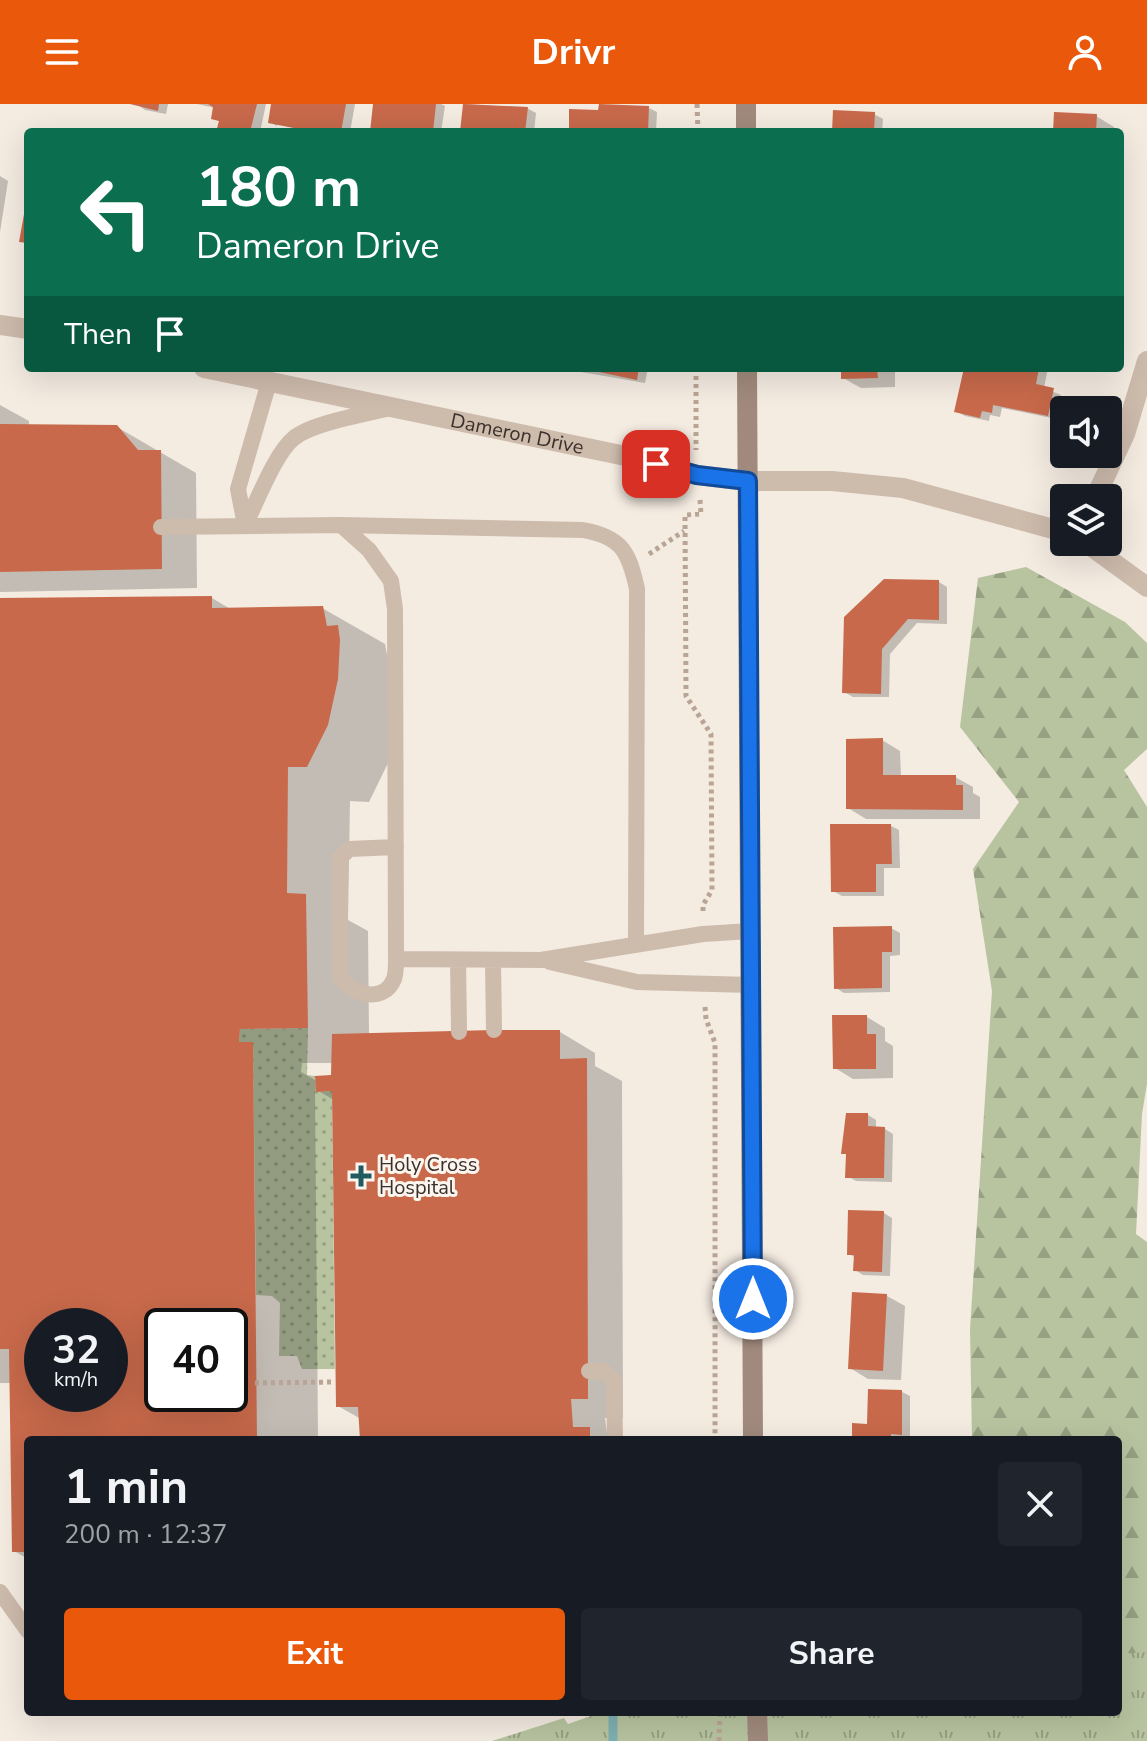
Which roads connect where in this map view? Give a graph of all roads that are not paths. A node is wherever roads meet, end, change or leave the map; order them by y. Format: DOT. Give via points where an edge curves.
graph roads {
  1 [pos="746,104"];
  2 [pos="746,128"];
  3 [pos="0,325"];
  4 [pos="24,328"];
  5 [pos="1147,361"];
  6 [pos="223,372"];
  7 [pos="747,372"];
  8 [pos="269,382"];
  9 [pos="393,407"];
  10 [pos="748,481"];
  11 [pos="1102,484"];
  12 [pos="245,525"];
  13 [pos="341,525"];
  14 [pos="161,527"];
  15 [pos="1050,528"];
  16 [pos="1104,556"];
  17 [pos="1147,587"];
  18 [pos="396,847"];
  19 [pos="751,931"];
  20 [pos="636,945"];
  21 [pos="396,959"];
  22 [pos="458,960"];
  23 [pos="493,960"];
  24 [pos="541,960"];
  25 [pos="752,985"];
  26 [pos="494,1030"];
  27 [pos="459,1032"];
  28 [pos="589,1371"];
  29 [pos="615,1436"];
  30 [pos="753,1436"];
  31 [pos="0,1592"];
  32 [pos="24,1625"];
  33 [pos="757,1716"];
  34 [pos="758,1741"];
  1 -- 2 [label="street"];
  3 -- 4 [label="street"];
  5 -- 11 [label="street" via="1125,434"];
  6 -- 8 [label="street, Dameron Drive"];
  7 -- 10 [label="street"];
  8 -- 9 [label="street, Dameron Drive"];
  8 -- 12 [label="lane" via="238,489"];
  9 -- 10 [label="street, Dameron Drive" via="697,475"];
  9 -- 12 [label="lane" via="295,437 280,455"];
  10 -- 15 [label="street, Dameron Drive" via="903,488"];
  10 -- 19 [label="street"];
  12 -- 13 [label="lane"];
  12 -- 14 [label="lane"];
  13 -- 18 [label="lane" via="369,550 391,581 396,630"];
  13 -- 20 [label="lane" via="583,530 604,534 621,546 637,589"];
  16 -- 17 [label="street"];
  18 -- 21 [label="lane"];
  18 -- 21 [label="lane" via="349,849 340,858 340,977 347,988 365,995 382,993 394,980"];
  19 -- 20 [label="lane"];
  19 -- 25 [label="street"];
  20 -- 24 [label="lane"];
  21 -- 22 [label="lane"];
  22 -- 23 [label="lane"];
  22 -- 27 [label="lane"];
  23 -- 24 [label="lane"];
  23 -- 26 [label="lane"];
  24 -- 25 [label="lane" via="637,982"];
  25 -- 30 [label="street"];
  28 -- 29 [label="lane" via="604,1371 614,1381"];
  31 -- 32 [label="lane"];
  33 -- 34 [label="street"];
}
